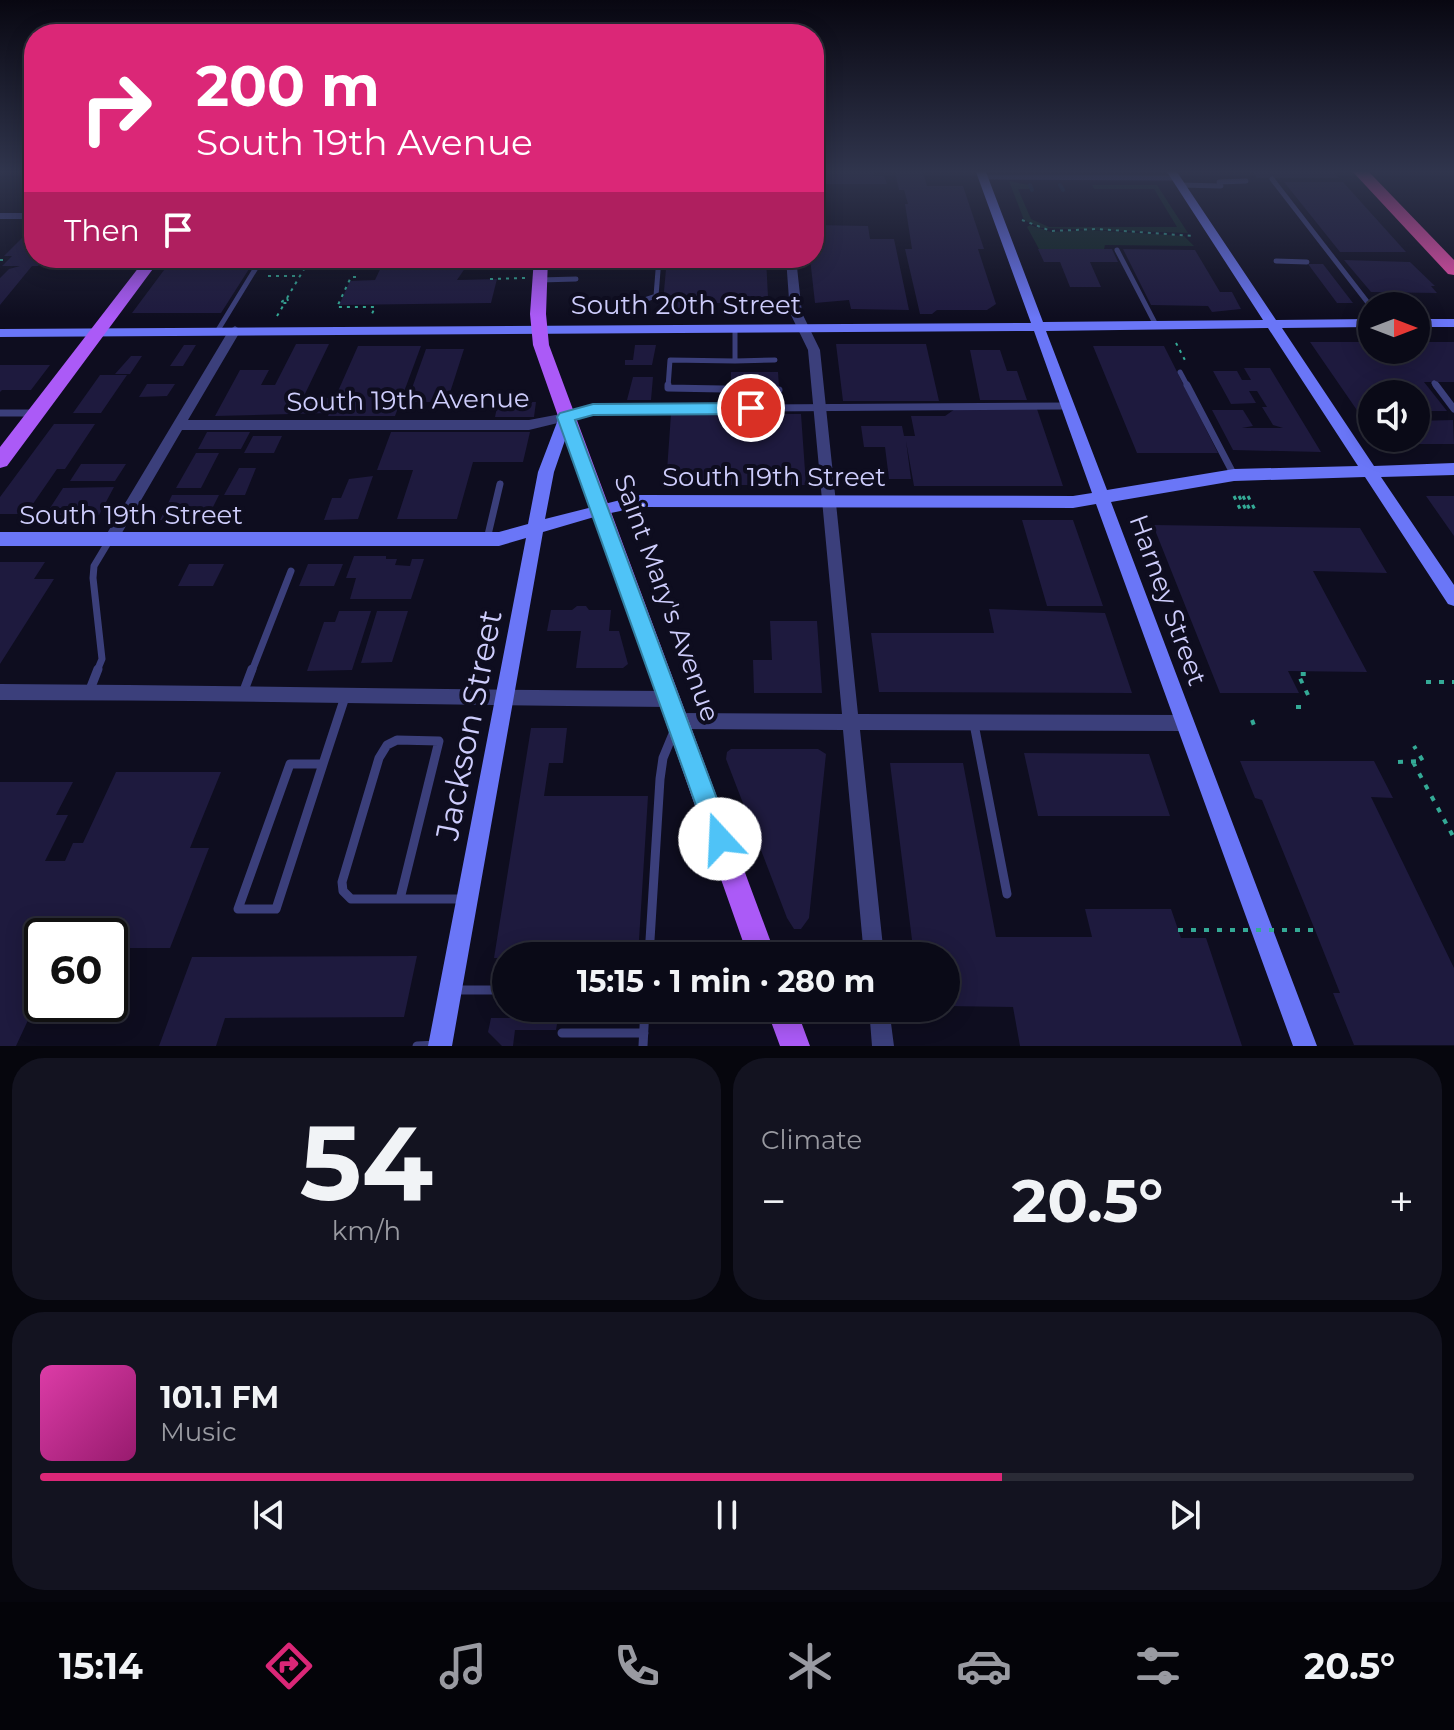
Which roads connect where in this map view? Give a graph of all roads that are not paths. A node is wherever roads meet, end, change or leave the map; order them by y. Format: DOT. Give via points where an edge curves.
graph roads {
  1 [pos="999,221"];
  2 [pos="1204,221"];
  3 [pos="1304,221"];
  4 [pos="1407,221"];
  5 [pos="1117,250"];
  6 [pos="1276,261"];
  7 [pos="1307,262"];
  8 [pos="146,268"];
  9 [pos="256,268"];
  10 [pos="537,268"];
  11 [pos="658,268"];
  12 [pos="792,268"];
  13 [pos="1454,270"];
  14 [pos="533,279"];
  15 [pos="576,279"];
  16 [pos="1360,292"];
  17 [pos="644,300"];
  18 [pos="1358,323"];
  19 [pos="1430,323"];
  20 [pos="1454,323"];
  21 [pos="1272,324"];
  22 [pos="1156,325"];
  23 [pos="1039,327"];
  24 [pos="735,329"];
  25 [pos="802,329"];
  26 [pos="218,330"];
  27 [pos="235,330"];
  28 [pos="539,330"];
  29 [pos="97,332"];
  30 [pos="0,333"];
  31 [pos="775,360"];
  32 [pos="735,361"];
  33 [pos="1180,372"];
  34 [pos="1434,383"];
  35 [pos="779,390"];
  36 [pos="1068,406"];
  37 [pos="820,408"];
  38 [pos="1454,409"];
  39 [pos="0,413"];
  40 [pos="35,413"];
  41 [pos="566,417"];
  42 [pos="179,425"];
  43 [pos="0,461"];
  44 [pos="1454,469"];
  45 [pos="1369,471"];
  46 [pos="1234,475"];
  47 [pos="500,484"];
  48 [pos="1102,499"];
  49 [pos="829,502"];
  50 [pos="601,509"];
  51 [pos="536,529"];
  52 [pos="0,539"];
  53 [pos="111,539"];
  54 [pos="487,539"];
  55 [pos="291,571"];
  56 [pos="1454,599"];
  57 [pos="0,692"];
  58 [pos="89,692"];
  59 [pos="243,693"];
  60 [pos="345,695"];
  61 [pos="504,698"];
  62 [pos="674,710"];
  63 [pos="852,721"];
  64 [pos="973,722"];
  65 [pos="1186,723"];
  66 [pos="324,764"];
  67 [pos="1007,894"];
  68 [pos="400,899"];
  69 [pos="467,899"];
  70 [pos="650,942"];
  71 [pos="757,942"];
  72 [pos="873,942"];
  73 [pos="450,990"];
  74 [pos="492,990"];
  75 [pos="644,1022"];
  76 [pos="786,1022"];
  77 [pos="880,1022"];
  78 [pos="562,1033"];
  79 [pos="644,1033"];
  80 [pos="417,1046"];
  81 [pos="440,1046"];
  82 [pos="643,1046"];
  83 [pos="795,1046"];
  84 [pos="883,1046"];
  85 [pos="1305,1046"];
  1 -- 23 [label="main road, Harney Street"];
  2 -- 21 [label="main road"];
  3 -- 16 [label="lane"];
  4 -- 13 [label="highway"];
  5 -- 22 [label="lane"];
  6 -- 7 [label="lane"];
  8 -- 29 [label="main road"];
  9 -- 26 [label="lane"];
  10 -- 14 [label="main road, Saint Mary's Avenue"];
  11 -- 17 [label="lane" via="656,296"];
  12 -- 25 [label="street"];
  14 -- 15 [label="lane"];
  14 -- 28 [label="main road, Saint Mary's Avenue"];
  18 -- 21 [label="main road, South 20th Street"];
  19 -- 20 [label="main road"];
  21 -- 22 [label="main road, South 20th Street"];
  21 -- 45 [label="main road"];
  22 -- 23 [label="main road, South 20th Street"];
  23 -- 25 [label="main road, South 20th Street"];
  23 -- 36 [label="main road, Harney Street"];
  24 -- 25 [label="main road, South 20th Street"];
  24 -- 28 [label="main road, South 20th Street"];
  24 -- 32 [label="lane"];
  25 -- 37 [label="street" via="814,350"];
  26 -- 27 [label="main road, South 20th Street"];
  26 -- 29 [label="main road, South 20th Street"];
  27 -- 28 [label="main road, South 20th Street"];
  27 -- 42 [label="street"];
  28 -- 41 [label="main road, Saint Mary's Avenue"];
  29 -- 30 [label="main road, South 20th Street"];
  29 -- 40 [label="main road"];
  31 -- 32 [label="lane"];
  32 -- 35 [label="lane" via="670,360 668,388"];
  33 -- 46 [label="lane"];
  34 -- 38 [label="lane"];
  36 -- 37 [label="lane, South 19th Avenue"];
  36 -- 48 [label="main road, Harney Street"];
  37 -- 41 [label="lane, South 19th Avenue" via="593,409"];
  37 -- 49 [label="street"];
  39 -- 40 [label="lane"];
  40 -- 43 [label="main road"];
  41 -- 42 [label="street, South 19th Avenue" via="529,425"];
  41 -- 50 [label="main road, Saint Mary's Avenue"];
  41 -- 51 [label="main road, Jackson Street" via="546,472"];
  42 -- 53 [label="street"];
  44 -- 45 [label="main road, South 19th Street"];
  45 -- 46 [label="main road, South 19th Street"];
  45 -- 56 [label="main road"];
  46 -- 48 [label="main road, South 19th Street"];
  47 -- 54 [label="lane"];
  48 -- 49 [label="main road, South 19th Street"];
  48 -- 65 [label="main road, Harney Street"];
  49 -- 50 [label="main road, South 19th Street" via="644,501"];
  49 -- 63 [label="street"];
  50 -- 51 [label="main road, South 19th Street"];
  50 -- 62 [label="main road, Saint Mary's Avenue"];
  51 -- 54 [label="main road, South 19th Street"];
  51 -- 61 [label="main road, Jackson Street"];
  52 -- 53 [label="main road, South 19th Street"];
  53 -- 54 [label="main road, South 19th Street"];
  53 -- 58 [label="lane" via="94,566 102,659"];
  55 -- 59 [label="lane"];
  57 -- 58 [label="street"];
  58 -- 59 [label="street"];
  59 -- 60 [label="street"];
  60 -- 61 [label="street"];
  60 -- 66 [label="lane"];
  61 -- 62 [label="street"];
  61 -- 69 [label="main road, Jackson Street"];
  62 -- 63 [label="street"];
  62 -- 70 [label="lane" via="661,769"];
  62 -- 71 [label="main road, Saint Mary's Avenue"];
  63 -- 64 [label="street"];
  63 -- 72 [label="street"];
  64 -- 65 [label="street"];
  64 -- 67 [label="lane"];
  65 -- 85 [label="main road, Harney Street"];
  66 -- 66 [label="lane" via="276,909 238,909 290,764"];
  68 -- 68 [label="lane" via="351,899 342,882 387,745 397,740 439,741"];
  68 -- 69 [label="lane"];
  69 -- 73 [label="main road, Jackson Street"];
  73 -- 74 [label="lane"];
  73 -- 81 [label="main road, Jackson Street"];
  75 -- 79 [label="lane"];
  76 -- 83 [label="main road"];
  77 -- 84 [label="street"];
  78 -- 79 [label="lane"];
  79 -- 82 [label="lane"];
  80 -- 81 [label="lane"];
}
